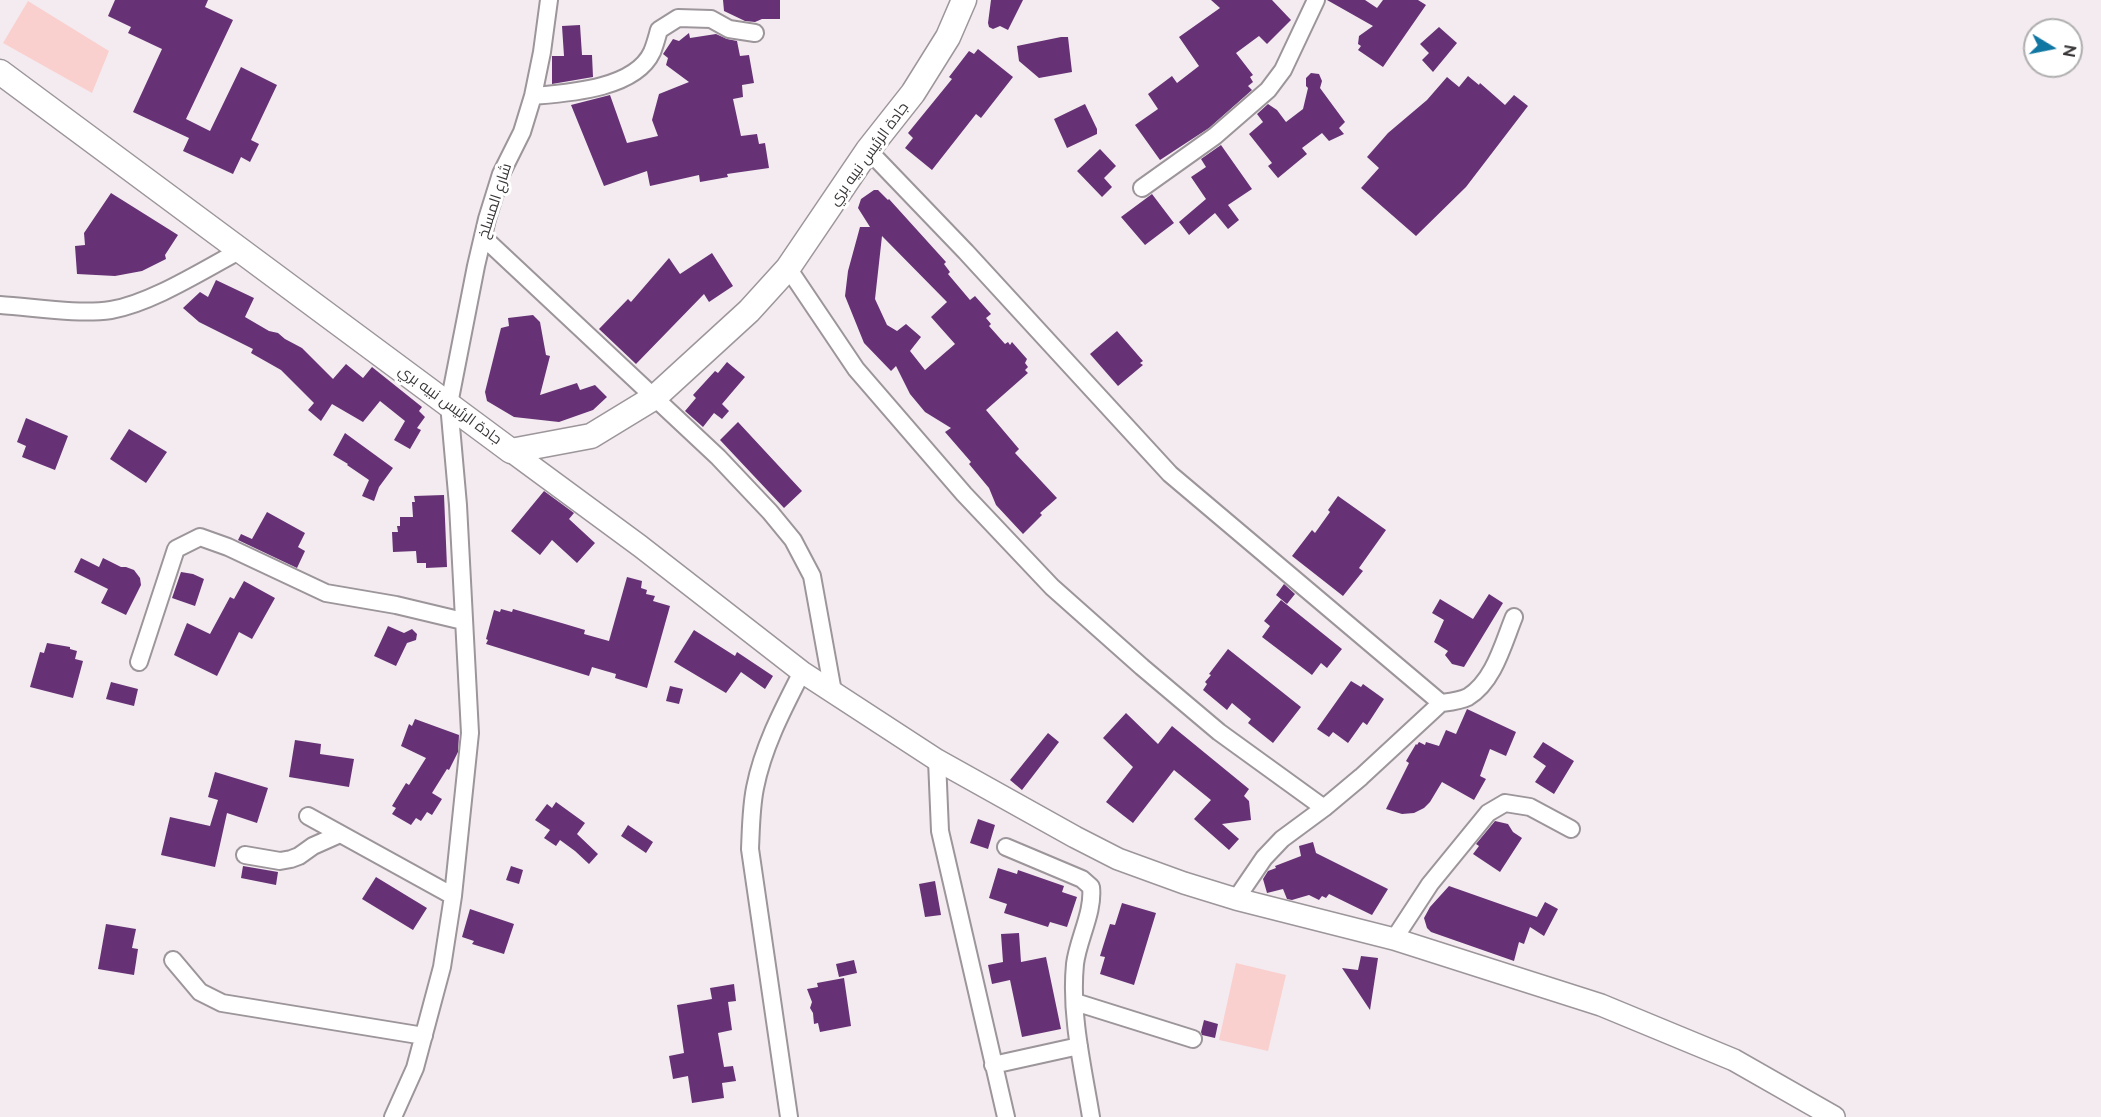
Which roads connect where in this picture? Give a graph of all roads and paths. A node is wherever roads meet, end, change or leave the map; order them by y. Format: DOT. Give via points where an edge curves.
graph roads {
  1 [pos="549,0"];
  2 [pos="964,0"];
  3 [pos="1316,0"];
  4 [pos="755,33"];
  5 [pos="0,72"];
  6 [pos="533,96"];
  7 [pos="868,150"];
  8 [pos="1142,188"];
  9 [pos="483,237"];
  10 [pos="241,250"];
  11 [pos="788,268"];
  12 [pos="0,305"];
  13 [pos="655,397"];
  14 [pos="449,404"];
  15 [pos="511,451"];
  16 [pos="1514,617"];
  17 [pos="463,621"];
  18 [pos="139,662"];
  19 [pos="802,672"];
  20 [pos="833,692"];
  21 [pos="1440,703"];
  22 [pos="937,760"];
  23 [pos="1324,808"];
  24 [pos="308,816"];
  25 [pos="1571,829"];
  26 [pos="340,834"];
  27 [pos="1006,847"];
  28 [pos="245,855"];
  29 [pos="453,896"];
  30 [pos="1236,899"];
  31 [pos="1394,939"];
  32 [pos="172,960"];
  33 [pos="1075,1002"];
  34 [pos="423,1036"];
  35 [pos="1193,1039"];
  36 [pos="1079,1046"];
  37 [pos="993,1065"];
  38 [pos="393,1117"];
  39 [pos="789,1117"];
  40 [pos="1006,1117"];
  41 [pos="1091,1117"];
  42 [pos="1834,1117"];
  1 -- 6 [label="street, شارع المسلخ"];
  2 -- 7 [label="main road, جادة الرئيس نبيه بري" via="948,37 913,93"];
  3 -- 8 [label="street" via="1283,70 1268,90 1215,136"];
  4 -- 6 [label="street" via="729,29 711,19 678,18 659,30 652,54 628,75 609,84 569,93"];
  5 -- 10 [label="main road, جادة الرئيس نبيه بري"];
  6 -- 9 [label="street, شارع المسلخ" via="522,132 501,174"];
  7 -- 11 [label="main road, جادة الرئيس نبيه بري"];
  7 -- 21 [label="street" via="1170,474"];
  9 -- 13 [label="street"];
  9 -- 14 [label="street, شارع المسلخ"];
  10 -- 12 [label="street" via="145,300 110,310"];
  10 -- 14 [label="main road, جادة الرئيس نبيه بري"];
  11 -- 13 [label="main road, جادة الرئيس نبيه بري" via="749,311"];
  11 -- 23 [label="street" via="856,369 964,494 1052,587 1220,732"];
  13 -- 15 [label="main road, جادة الرئيس نبيه بري" via="591,436"];
  13 -- 20 [label="street" via="718,457 793,540 813,576"];
  14 -- 15 [label="main road, جادة الرئيس نبيه بري"];
  14 -- 17 [label="street, شارع المسلخ"];
  15 -- 19 [label="street"];
  16 -- 21 [label="street" via="1490,673 1478,689 1466,698"];
  17 -- 18 [label="street" via="326,593 201,537 176,549"];
  17 -- 29 [label="street, شارع المسلخ" via="470,733"];
  19 -- 20 [label="street"];
  19 -- 39 [label="street" via="763,758 751,812 750,849"];
  20 -- 22 [label="street"];
  21 -- 23 [label="street"];
  22 -- 30 [label="street" via="1118,859"];
  22 -- 37 [label="street" via="940,831"];
  23 -- 30 [label="street" via="1282,839"];
  24 -- 26 [label="street"];
  25 -- 31 [label="street" via="1530,807 1505,803 1488,813 1430,884"];
  26 -- 28 [label="street" via="291,859"];
  26 -- 29 [label="street"];
  27 -- 33 [label="street" via="1082,879 1091,887 1092,898 1075,965"];
  29 -- 34 [label="street, شارع المسلخ" via="441,967"];
  30 -- 31 [label="street"];
  31 -- 42 [label="street" via="1611,1009 1734,1060"];
  32 -- 34 [label="street" via="200,992 222,1003"];
  33 -- 35 [label="street"];
  33 -- 36 [label="street"];
  34 -- 38 [label="street, شارع المسلخ" via="415,1068"];
  36 -- 37 [label="street"];
  36 -- 41 [label="street"];
  37 -- 40 [label="street"];
}
